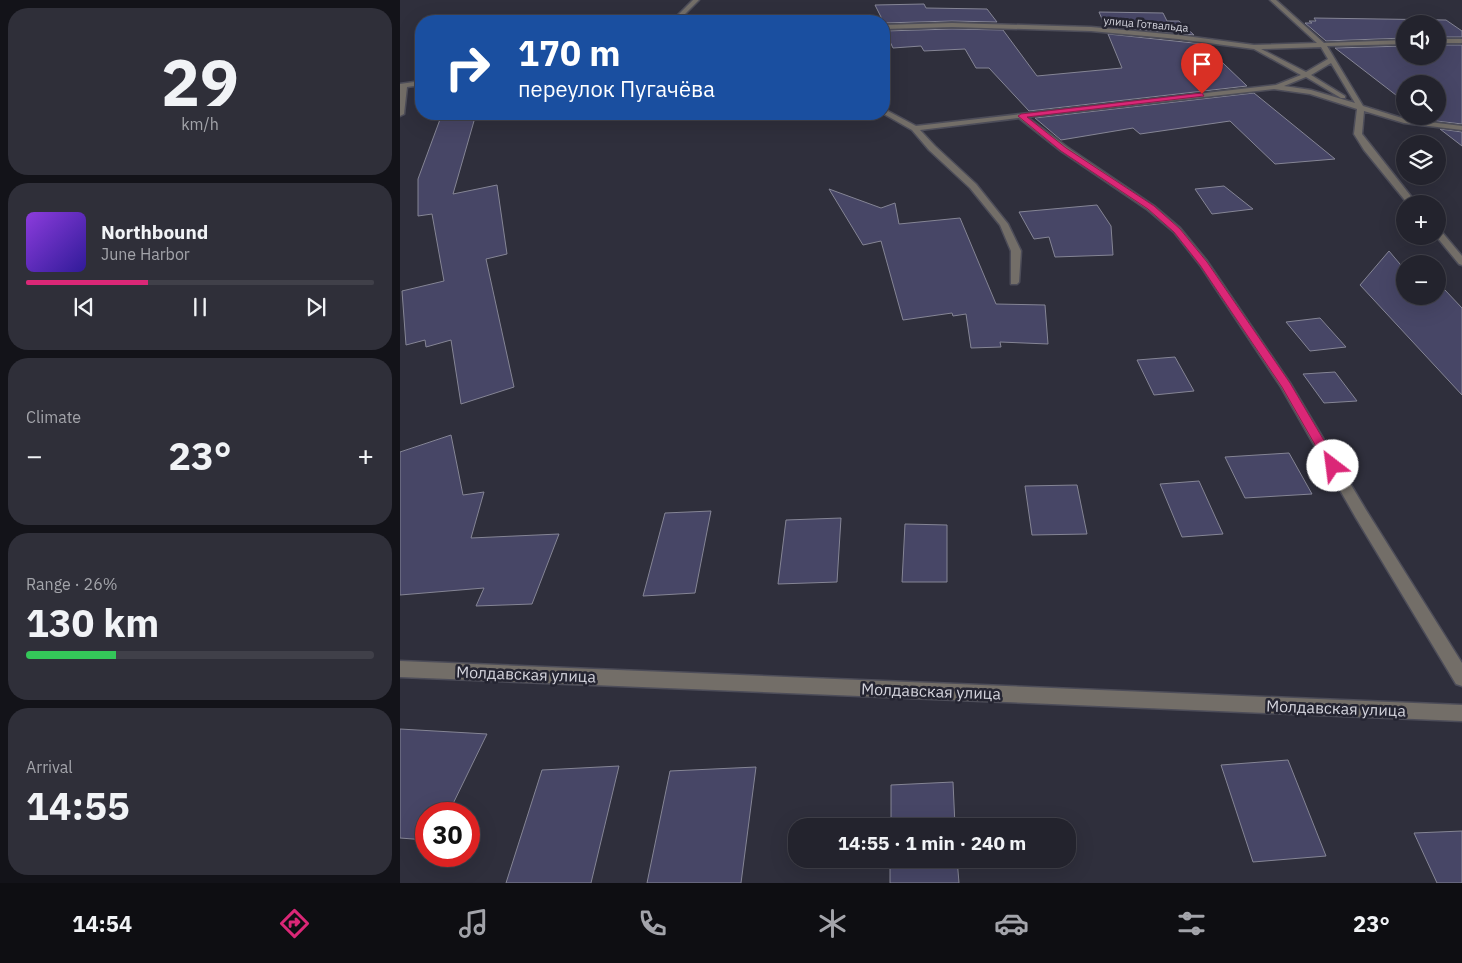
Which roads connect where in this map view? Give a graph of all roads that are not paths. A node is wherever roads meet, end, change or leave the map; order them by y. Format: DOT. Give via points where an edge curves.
graph roads {
  1 [pos="696,0"];
  2 [pos="1273,0"];
  3 [pos="681,15"];
  4 [pos="890,27"];
  5 [pos="1462,41"];
  6 [pos="1396,42"];
  7 [pos="1446,42"];
  8 [pos="1323,45"];
  9 [pos="1254,47"];
  10 [pos="1331,60"];
  11 [pos="1305,74"];
  12 [pos="415,84"];
  13 [pos="402,85"];
  14 [pos="1274,87"];
  15 [pos="1362,108"];
  16 [pos="400,114"];
  17 [pos="890,114"];
  18 [pos="1021,116"];
  19 [pos="915,128"];
  20 [pos="1462,128"];
  21 [pos="1406,195"];
  22 [pos="1446,243"];
  23 [pos="1462,262"];
  24 [pos="1014,282"];
  25 [pos="400,669"];
  26 [pos="1462,678"];
  27 [pos="1462,712"];
  1 -- 3 [label="street"];
  2 -- 8 [label="street"];
  4 -- 9 [label="street, улица Готвальда" via="1091,29"];
  5 -- 7 [label="street"];
  6 -- 8 [label="street, улица Готвальда"];
  8 -- 9 [label="street, улица Готвальда"];
  8 -- 10 [label="street"];
  9 -- 11 [label="street"];
  10 -- 11 [label="street"];
  10 -- 15 [label="street"];
  11 -- 14 [label="street"];
  11 -- 15 [label="street"];
  12 -- 13 [label="street"];
  13 -- 16 [label="street"];
  14 -- 15 [label="street" via="1311,92"];
  14 -- 18 [label="street"];
  15 -- 20 [label="street" via="1404,121"];
  15 -- 21 [label="street" via="1358,134"];
  17 -- 19 [label="street"];
  18 -- 19 [label="street"];
  18 -- 26 [label="street" via="1151,208 1177,230 1204,263 1286,386"];
  19 -- 24 [label="street" via="1004,224 1016,251"];
  22 -- 23 [label="street"];
  25 -- 27 [label="street, Молдавская улица"];
}
